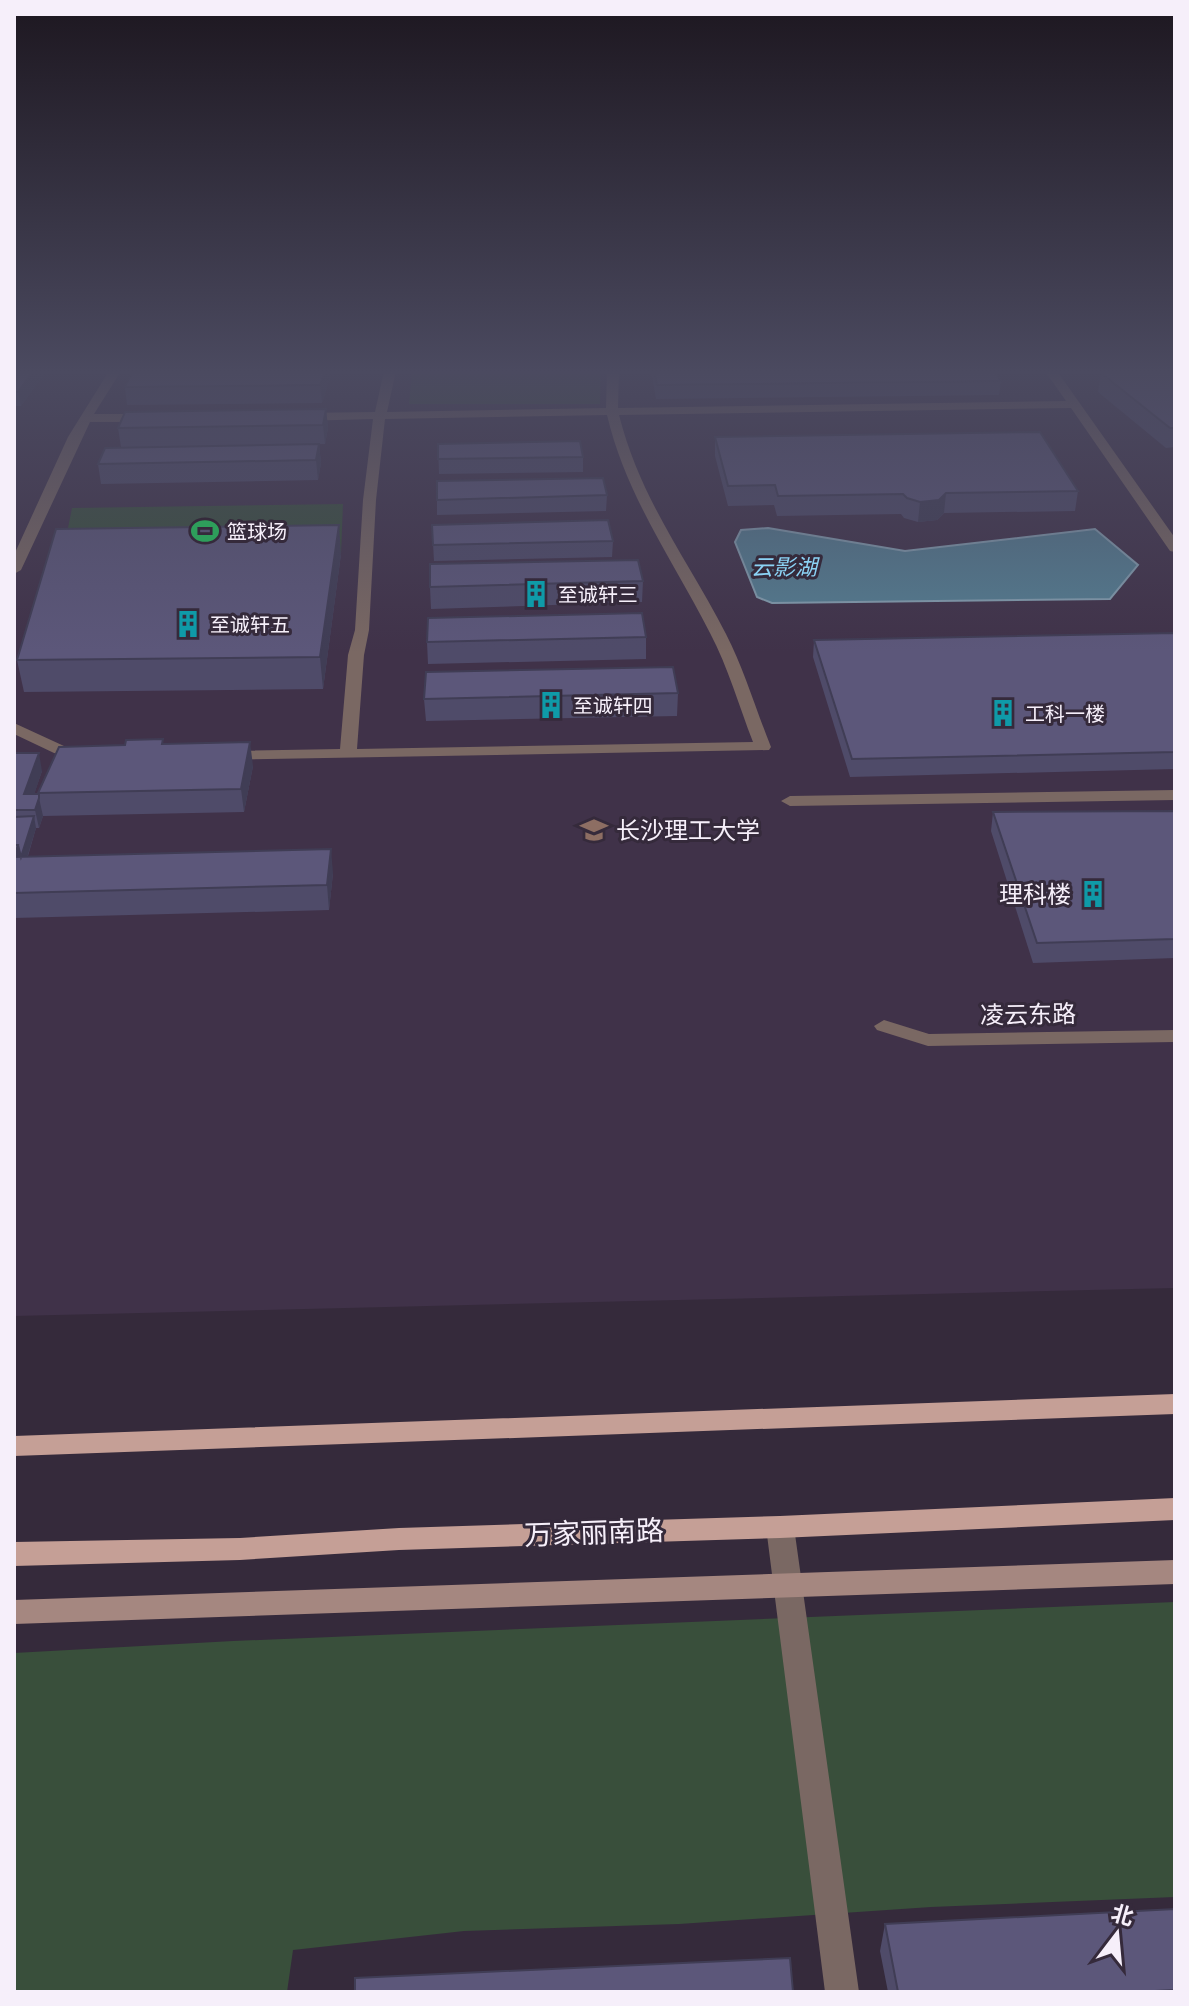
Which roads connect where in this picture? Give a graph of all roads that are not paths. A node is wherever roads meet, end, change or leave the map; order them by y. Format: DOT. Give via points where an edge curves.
graph roads {
  1 [pos="63,465"];
  2 [pos="374,465"];
  3 [pos="629,465"];
  4 [pos="1118,465"];
  5 [pos="1175,548"];
  6 [pos="14,570"];
  7 [pos="14,728"];
  8 [pos="348,754"];
  9 [pos="210,756"];
  10 [pos="103,758"];
  11 [pos="1175,795"];
  12 [pos="790,801"];
  13 [pos="884,1026"];
  14 [pos="1175,1036"];
  15 [pos="1175,1404"];
  16 [pos="14,1446"];
  17 [pos="1175,1509"];
  18 [pos="780,1527"];
  19 [pos="14,1554"];
  20 [pos="1175,1572"];
  21 [pos="790,1587"];
  22 [pos="14,1612"];
  23 [pos="842,1992"];
  1 -- 6 [label="street"];
  2 -- 8 [label="street"];
  3 -- 8 [label="street" via="651,518 719,635 763,747"];
  4 -- 5 [label="street"];
  7 -- 10 [label="street" via="60,750"];
  8 -- 9 [label="street"];
  11 -- 12 [label="street"];
  13 -- 14 [label="street, 凌云东路" via="928,1040"];
  15 -- 16 [label="main road"];
  17 -- 18 [label="main road, 万家丽南路"];
  18 -- 19 [label="main road, 万家丽南路"];
  18 -- 21 [label="street"];
  20 -- 21 [label="street"];
  21 -- 22 [label="street"];
  21 -- 23 [label="street"];
}
